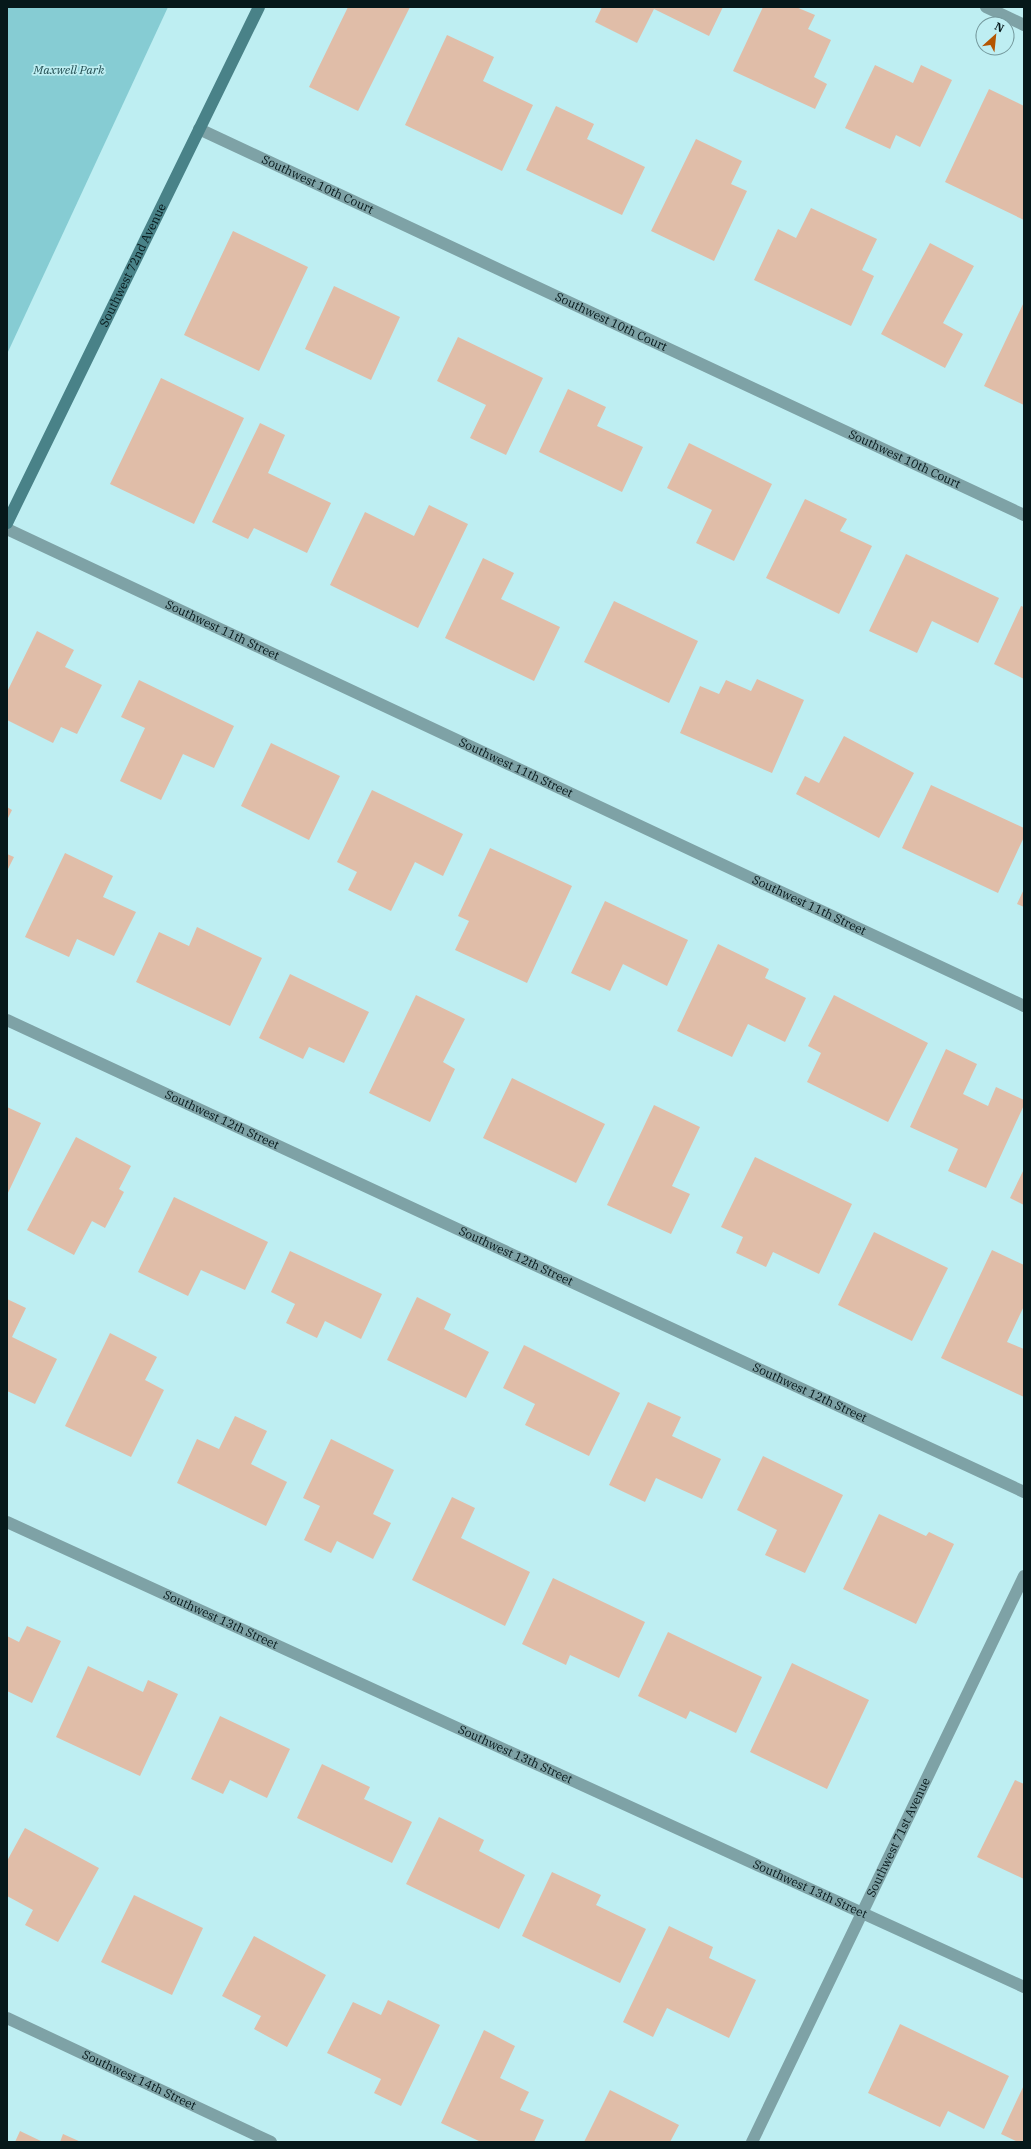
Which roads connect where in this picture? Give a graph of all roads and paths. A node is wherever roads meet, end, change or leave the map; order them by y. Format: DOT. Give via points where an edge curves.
graph roads {
  1 [pos="259,7"];
  2 [pos="986,7"];
  3 [pos="1024,24"];
  4 [pos="199,129"];
  5 [pos="1024,515"];
  6 [pos="7,523"];
  7 [pos="7,529"];
  8 [pos="1024,1006"];
  9 [pos="7,1020"];
  10 [pos="1024,1492"];
  11 [pos="7,1522"];
  12 [pos="1024,1576"];
  13 [pos="863,1913"];
  14 [pos="1024,1987"];
  15 [pos="7,2018"];
  16 [pos="271,2142"];
  17 [pos="752,2142"];
  1 -- 4 [label="street, Southwest 72nd Avenue"];
  2 -- 3 [label="street"];
  4 -- 5 [label="street, Southwest 10th Court"];
  4 -- 6 [label="street, Southwest 72nd Avenue"];
  7 -- 8 [label="street, Southwest 11th Street"];
  9 -- 10 [label="street, Southwest 12th Street"];
  11 -- 13 [label="street, Southwest 13th Street"];
  12 -- 13 [label="street, Southwest 71st Avenue"];
  13 -- 14 [label="street, Southwest 13th Street"];
  13 -- 17 [label="street, Southwest 71st Avenue"];
  15 -- 16 [label="street, Southwest 14th Street"];
}
